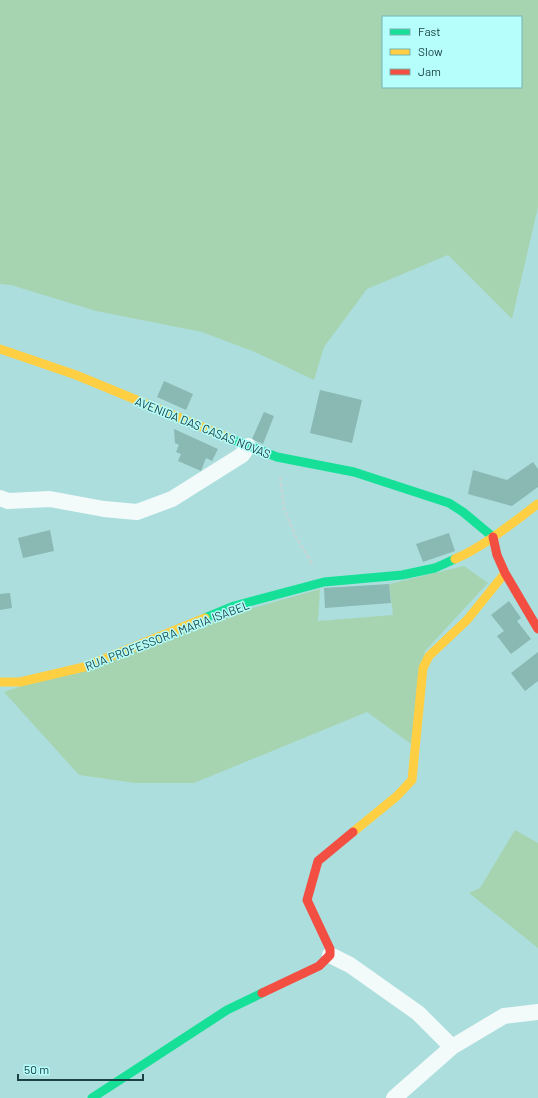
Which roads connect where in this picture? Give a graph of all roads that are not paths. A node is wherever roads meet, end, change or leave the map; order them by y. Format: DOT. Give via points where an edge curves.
graph roads {
  1 [pos="0,349"];
  2 [pos="248,446"];
  3 [pos="0,498"];
  4 [pos="538,504"];
  5 [pos="493,537"];
  6 [pos="505,573"];
  7 [pos="538,629"];
  8 [pos="0,682"];
  9 [pos="330,955"];
  10 [pos="538,1012"];
  11 [pos="452,1047"];
  12 [pos="92,1098"];
  13 [pos="394,1098"];
  1 -- 2 [label="street, AVENIDA DAS CASAS NOVAS" via="76,375"];
  2 -- 3 [label="street" via="242,455 172,499 137,512 50,499 8,501"];
  2 -- 5 [label="street, AVENIDA DAS CASAS NOVAS" via="277,457 354,472 449,503"];
  4 -- 5 [label="street, RUA PROFESSORA MARIA ISABEL"];
  5 -- 6 [label="street"];
  5 -- 8 [label="street, RUA PROFESSORA MARIA ISABEL" via="463,556 435,568 402,575 324,582 234,606 84,667 20,682"];
  6 -- 7 [label="street"];
  6 -- 9 [label="street" via="467,620 429,656 423,668 412,780 397,796 318,860 306,900 330,949"];
  9 -- 11 [label="street" via="418,1013"];
  9 -- 12 [label="street" via="319,966 227,1010"];
  10 -- 11 [label="street" via="504,1016"];
  11 -- 13 [label="street"];
}
